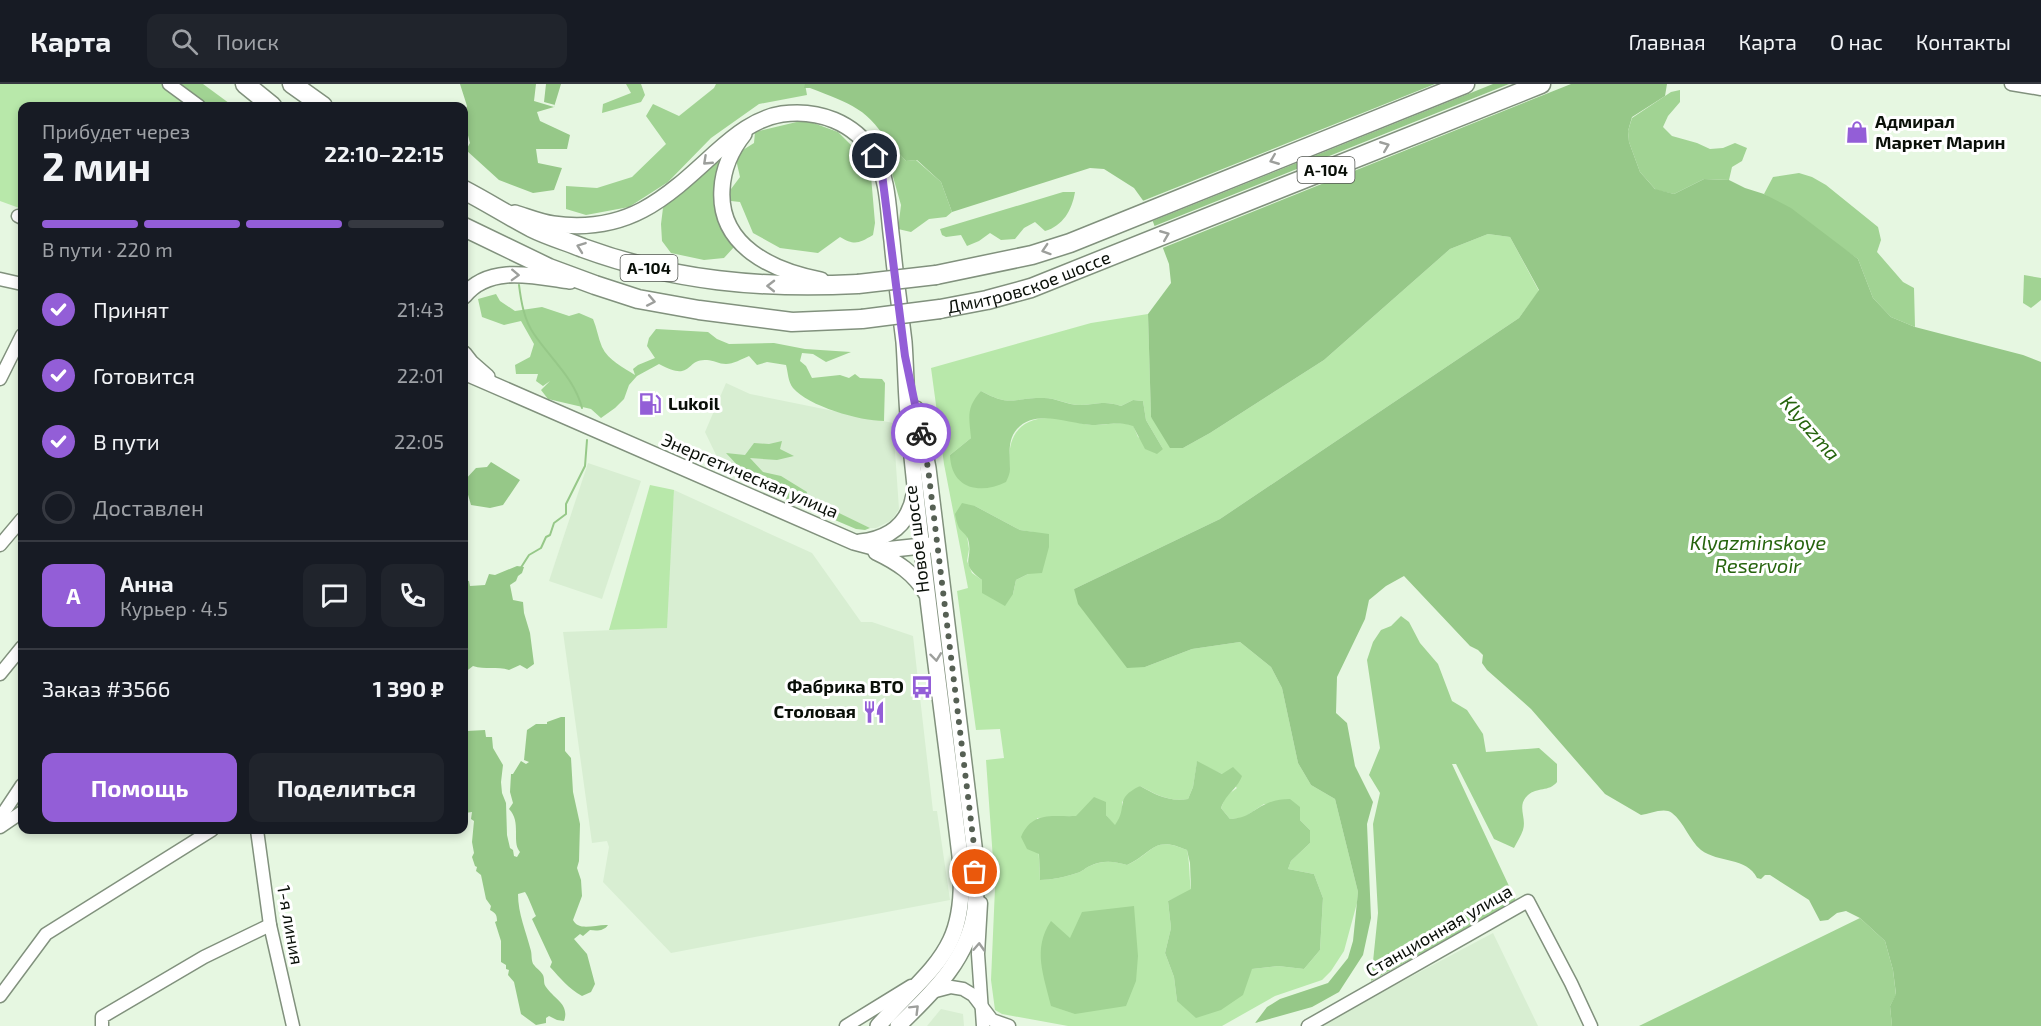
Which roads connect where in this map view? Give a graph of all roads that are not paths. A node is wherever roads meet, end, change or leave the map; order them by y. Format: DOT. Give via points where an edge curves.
graph roads {
  1 [pos="169,84"];
  2 [pos="244,84"];
  3 [pos="292,84"];
  4 [pos="1465,84"];
  5 [pos="1541,84"];
  6 [pos="2011,84"];
  7 [pos="2041,89"];
  8 [pos="194,102"];
  9 [pos="267,102"];
  10 [pos="317,102"];
  11 [pos="753,124"];
  12 [pos="468,192"];
  13 [pos="490,203"];
  14 [pos="468,229"];
  15 [pos="0,279"];
  16 [pos="18,284"];
  17 [pos="854,284"];
  18 [pos="595,285"];
  19 [pos="468,292"];
  20 [pos="18,343"];
  21 [pos="905,356"];
  22 [pos="468,359"];
  23 [pos="468,374"];
  24 [pos="0,379"];
  25 [pos="512,394"];
  26 [pos="915,484"];
  27 [pos="18,524"];
  28 [pos="854,542"];
  29 [pos="0,545"];
  30 [pos="930,545"];
  31 [pos="936,598"];
  32 [pos="18,652"];
  33 [pos="3,669"];
  34 [pos="18,791"];
  35 [pos="18,815"];
  36 [pos="0,818"];
  37 [pos="0,826"];
  38 [pos="206,834"];
  39 [pos="258,834"];
  40 [pos="975,854"];
  41 [pos="270,925"];
  42 [pos="927,976"];
  43 [pos="932,992"];
  44 [pos="0,996"];
  45 [pos="981,1005"];
  46 [pos="986,1024"];
  47 [pos="102,1026"];
  48 [pos="293,1026"];
  49 [pos="846,1026"];
  50 [pos="878,1026"];
  51 [pos="898,1026"];
  52 [pos="1009,1026"];
  53 [pos="1308,1026"];
  54 [pos="1591,1026"];
  1 -- 8 [label="street"];
  2 -- 9 [label="highway"];
  3 -- 10 [label="highway"];
  4 -- 17 [label="highway, Дмитровское шоссе / А-104, one-way, bridge" via="1032,255 936,275"];
  18 -- 5 [label="highway, Дмитровское шоссе / А-104, one-way, bridge" via="638,299 792,322 862,319 987,300 1032,288"];
  6 -- 7 [label="street"];
  11 -- 13 [label="main road, one-way" via="658,200 638,214 612,223 551,223"];
  11 -- 17 [label="main road" via="731,156 722,178 721,201 726,222 746,248 785,271"];
  11 -- 21 [label="main road" via="768,116 819,114 850,128 870,148 882,174"];
  12 -- 13 [label="highway, Дмитровское шоссе / А-104"];
  17 -- 13 [label="highway, Дмитровское шоссе / А-104, one-way" via="767,286 654,270 607,257 533,228"];
  14 -- 18 [label="highway, Дмитровское шоссе / А-104" via="549,268"];
  15 -- 16 [label="street"];
  19 -- 18 [label="main road, one-way" via="483,280 506,274"];
  20 -- 24 [label="street"];
  21 -- 26 [label="main road, Новое шоссе"];
  21 -- 30 [label="main road, Новое шоссе" via="928,468"];
  22 -- 25 [label="main road"];
  23 -- 25 [label="main road"];
  25 -- 28 [label="main road, Энергетическая улица"];
  26 -- 28 [label="main road" via="910,512 900,525 881,538"];
  26 -- 30 [label="main road, Новое шоссе"];
  27 -- 29 [label="street"];
  28 -- 30 [label="main road, Энергетическая улица" via="884,550"];
  28 -- 31 [label="main road" via="904,567"];
  30 -- 31 [label="main road, Новое шоссе"];
  31 -- 40 [label="main road, Новое шоссе"];
  31 -- 42 [label="main road, Новое шоссе, one-way" via="962,886 956,929 946,951"];
  32 -- 33 [label="street"];
  34 -- 36 [label="street"];
  35 -- 37 [label="street"];
  38 -- 44 [label="street" via="46,934"];
  39 -- 41 [label="street, 1-я линия"];
  40 -- 43 [label="main road" via="971,927 955,964"];
  45 -- 40 [label="street, Новое шоссе, one-way" via="981,893"];
  41 -- 47 [label="street" via="204,957 102,1017"];
  41 -- 48 [label="street, 1-я линия"];
  42 -- 49 [label="street"];
  42 -- 50 [label="main road, Новое шоссе"];
  43 -- 45 [label="street" via="951,987 963,989"];
  51 -- 43 [label="main road, one-way"];
  45 -- 46 [label="street, Новое шоссе"];
  46 -- 52 [label="street"];
  53 -- 54 [label="street, Станционная улица" via="1528,901"];
}
